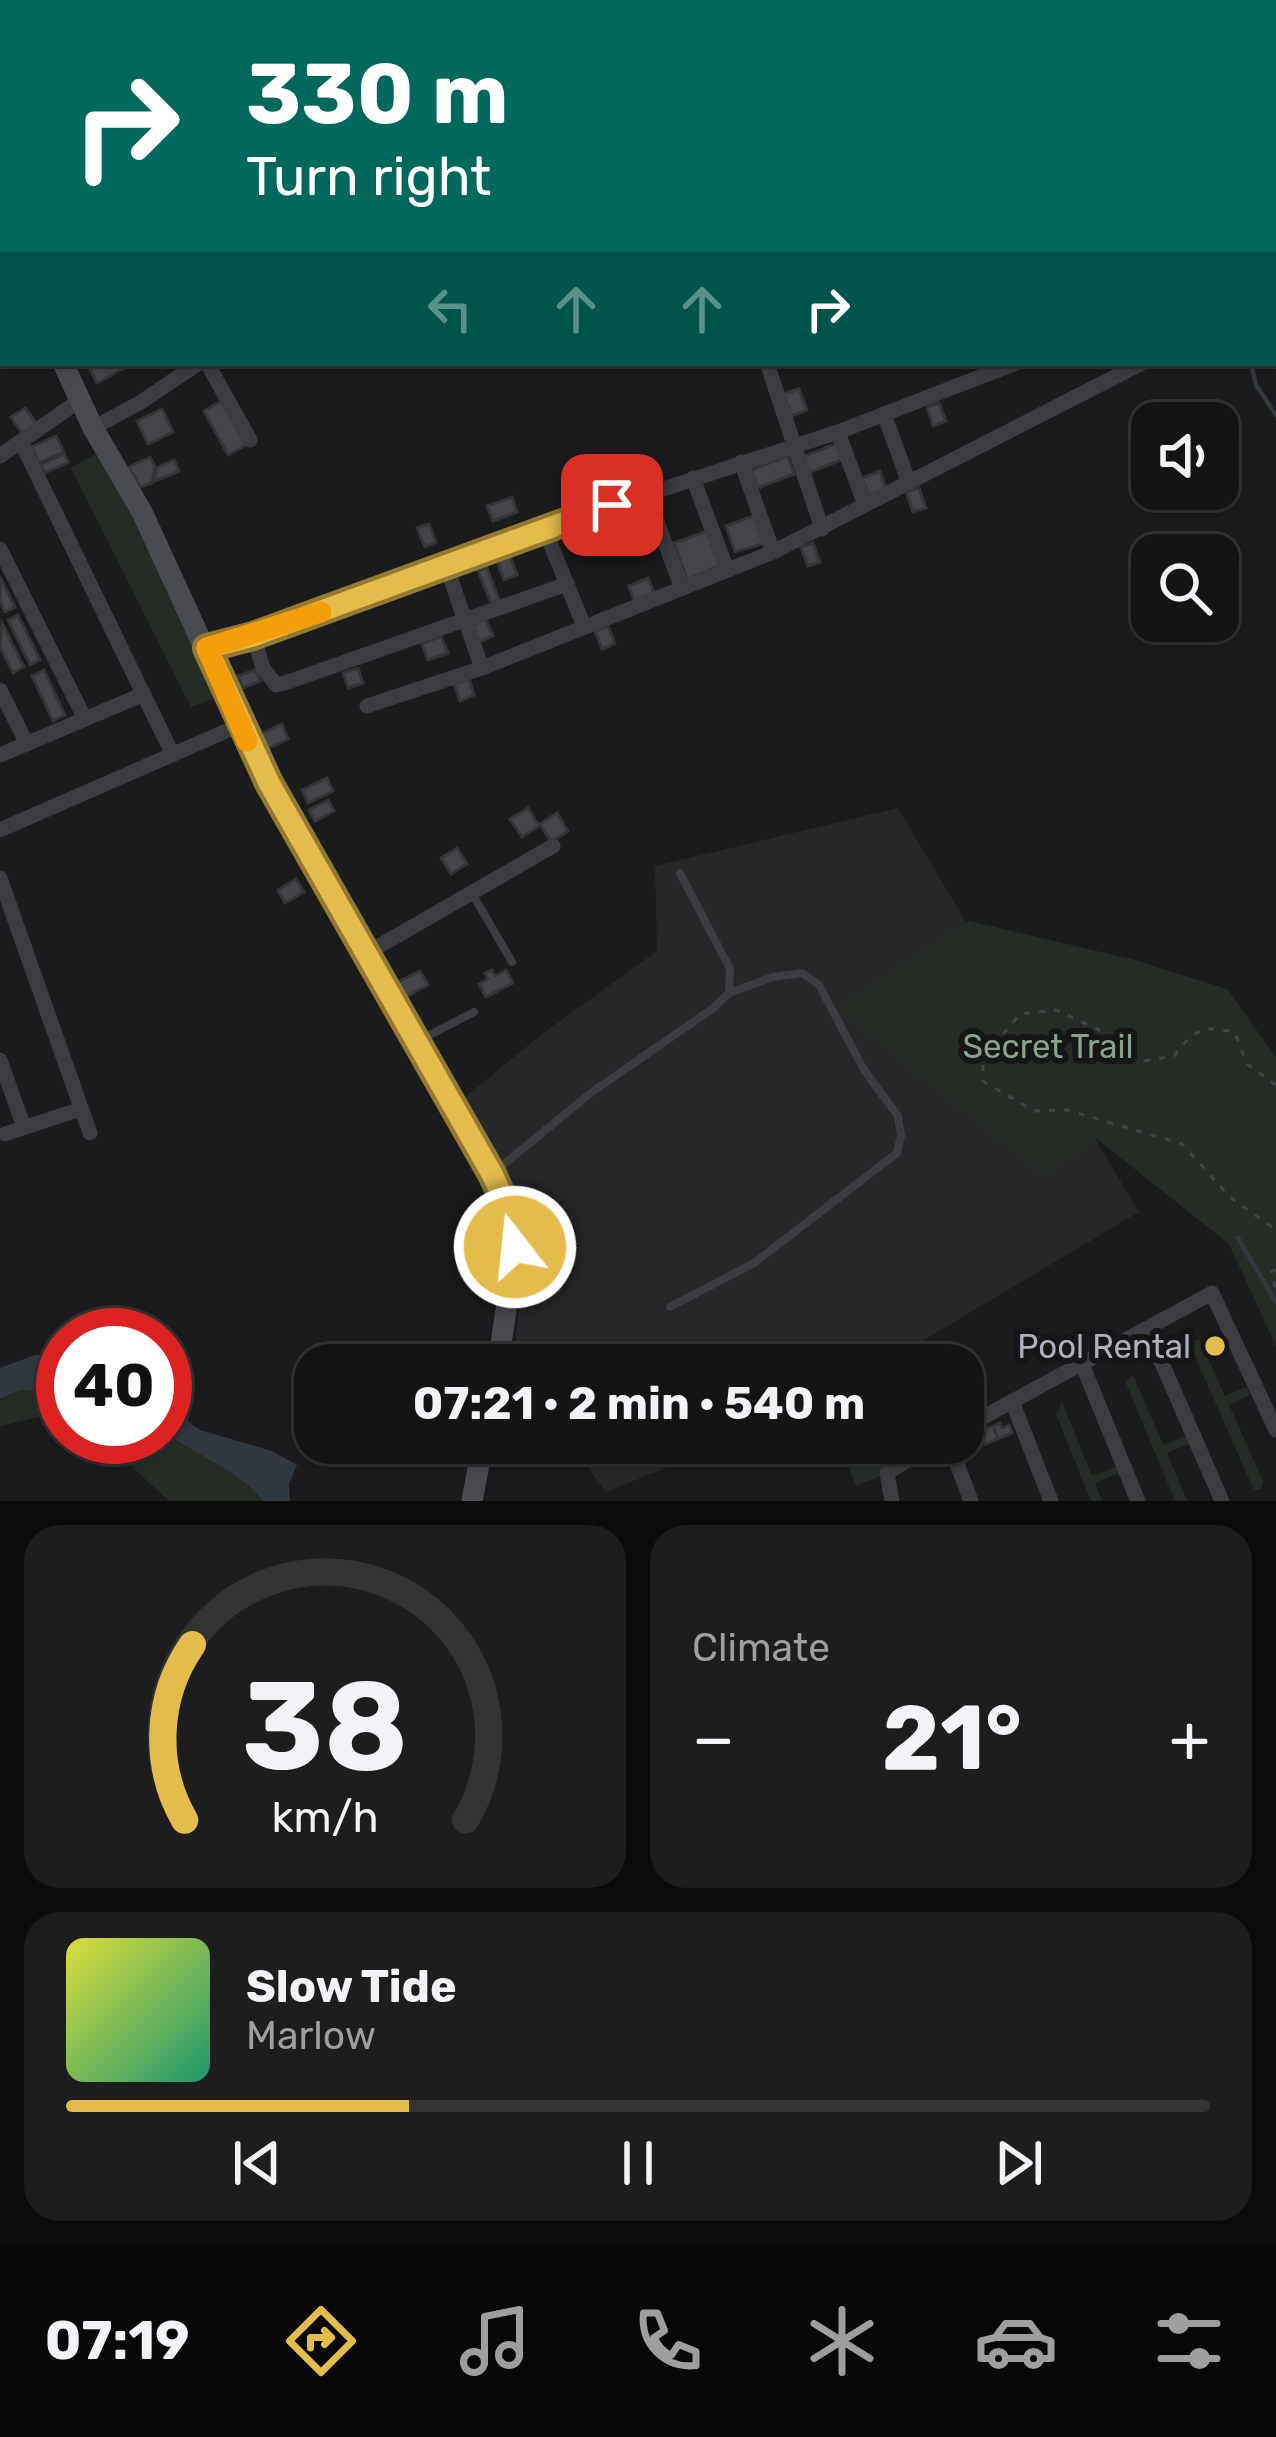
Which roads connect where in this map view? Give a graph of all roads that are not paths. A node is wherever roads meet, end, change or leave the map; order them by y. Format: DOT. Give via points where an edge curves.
graph roads {
  1 [pos="64,366"];
  2 [pos="198,366"];
  3 [pos="205,366"];
  4 [pos="768,366"];
  5 [pos="1008,366"];
  6 [pos="1132,366"];
  7 [pos="80,400"];
  8 [pos="884,414"];
  9 [pos="93,428"];
  10 [pos="838,432"];
  11 [pos="250,440"];
  12 [pos="21,442"];
  13 [pos="795,446"];
  14 [pos="0,456"];
  15 [pos="741,461"];
  16 [pos="694,478"];
  17 [pos="909,483"];
  18 [pos="646,493"];
  19 [pos="866,506"];
  20 [pos="544,528"];
  21 [pos="822,529"];
  22 [pos="0,549"];
  23 [pos="773,552"];
  24 [pos="446,566"];
  25 [pos="727,570"];
  26 [pos="567,584"];
  27 [pos="682,588"];
  28 [pos="465,620"];
  29 [pos="584,626"];
  30 [pos="253,636"];
  31 [pos="207,648"];
  32 [pos="482,668"];
  33 [pos="0,690"];
  34 [pos="144,694"];
  35 [pos="367,706"];
  36 [pos="85,719"];
  37 [pos="240,724"];
  38 [pos="28,744"];
  39 [pos="172,753"];
  40 [pos="0,755"];
  41 [pos="0,830"];
  42 [pos="553,846"];
  43 [pos="680,873"];
  44 [pos="0,878"];
  45 [pos="473,893"];
  46 [pos="6,915"];
  47 [pos="368,953"];
  48 [pos="512,962"];
  49 [pos="729,993"];
  50 [pos="474,1012"];
  51 [pos="418,1041"];
  52 [pos="0,1060"];
  53 [pos="82,1108"];
  54 [pos="25,1127"];
  55 [pos="90,1133"];
  56 [pos="5,1134"];
  57 [pos="492,1174"];
  58 [pos="670,1307"];
  59 [pos="1147,1329"];
  60 [pos="501,1344"];
  61 [pos="1082,1364"];
  62 [pos="1012,1401"];
  63 [pos="984,1416"];
  64 [pos="1276,1430"];
  65 [pos="479,1464"];
  66 [pos="891,1464"];
  67 [pos="957,1464"];
  68 [pos="472,1501"];
  69 [pos="892,1501"];
  70 [pos="970,1501"];
  71 [pos="1051,1501"];
  72 [pos="1138,1501"];
  73 [pos="1222,1501"];
  1 -- 7 [label="street"];
  2 -- 9 [label="street"];
  3 -- 11 [label="street"];
  4 -- 13 [label="street"];
  5 -- 8 [label="street"];
  6 -- 17 [label="street"];
  7 -- 9 [label="street"];
  7 -- 12 [label="street"];
  8 -- 10 [label="street"];
  8 -- 17 [label="street"];
  9 -- 31 [label="street"];
  10 -- 13 [label="street"];
  10 -- 19 [label="street"];
  12 -- 14 [label="street"];
  12 -- 34 [label="street"];
  13 -- 15 [label="street"];
  13 -- 21 [label="street"];
  15 -- 16 [label="street"];
  15 -- 23 [label="street"];
  16 -- 18 [label="street"];
  16 -- 25 [label="street"];
  17 -- 19 [label="street"];
  18 -- 20 [label="street"];
  18 -- 27 [label="street"];
  19 -- 21 [label="street"];
  20 -- 24 [label="street"];
  20 -- 26 [label="street"];
  21 -- 23 [label="street"];
  22 -- 36 [label="street"];
  23 -- 25 [label="street"];
  24 -- 28 [label="street"];
  24 -- 30 [label="street"];
  25 -- 27 [label="street"];
  26 -- 28 [label="street"];
  26 -- 29 [label="street"];
  27 -- 29 [label="street"];
  28 -- 30 [label="street" via="276,685"];
  28 -- 32 [label="street"];
  29 -- 32 [label="street"];
  30 -- 31 [label="street"];
  31 -- 37 [label="street"];
  32 -- 35 [label="street"];
  33 -- 38 [label="street"];
  34 -- 36 [label="street"];
  34 -- 39 [label="street"];
  36 -- 38 [label="street"];
  37 -- 39 [label="street"];
  37 -- 47 [label="street"];
  38 -- 40 [label="street"];
  39 -- 41 [label="street"];
  42 -- 45 [label="street"];
  43 -- 49 [label="lane" via="730,969"];
  44 -- 46 [label="street"];
  45 -- 47 [label="street"];
  45 -- 48 [label="lane"];
  46 -- 53 [label="street"];
  47 -- 51 [label="street"];
  49 -- 57 [label="lane"];
  49 -- 58 [label="lane" via="802,973 819,985 898,1116 902,1136 898,1154 754,1263"];
  50 -- 51 [label="lane"];
  51 -- 57 [label="street"];
  52 -- 54 [label="street"];
  53 -- 54 [label="street"];
  53 -- 55 [label="street"];
  54 -- 56 [label="street"];
  57 -- 60 [label="street" via="514,1222"];
  59 -- 61 [label="street"];
  59 -- 64 [label="street" via="1212,1293"];
  59 -- 73 [label="street"];
  61 -- 62 [label="street"];
  61 -- 72 [label="street"];
  62 -- 63 [label="street"];
  62 -- 71 [label="street"];
  65 -- 68 [label="street"];
  66 -- 69 [label="street"];
  67 -- 70 [label="street"];
}
